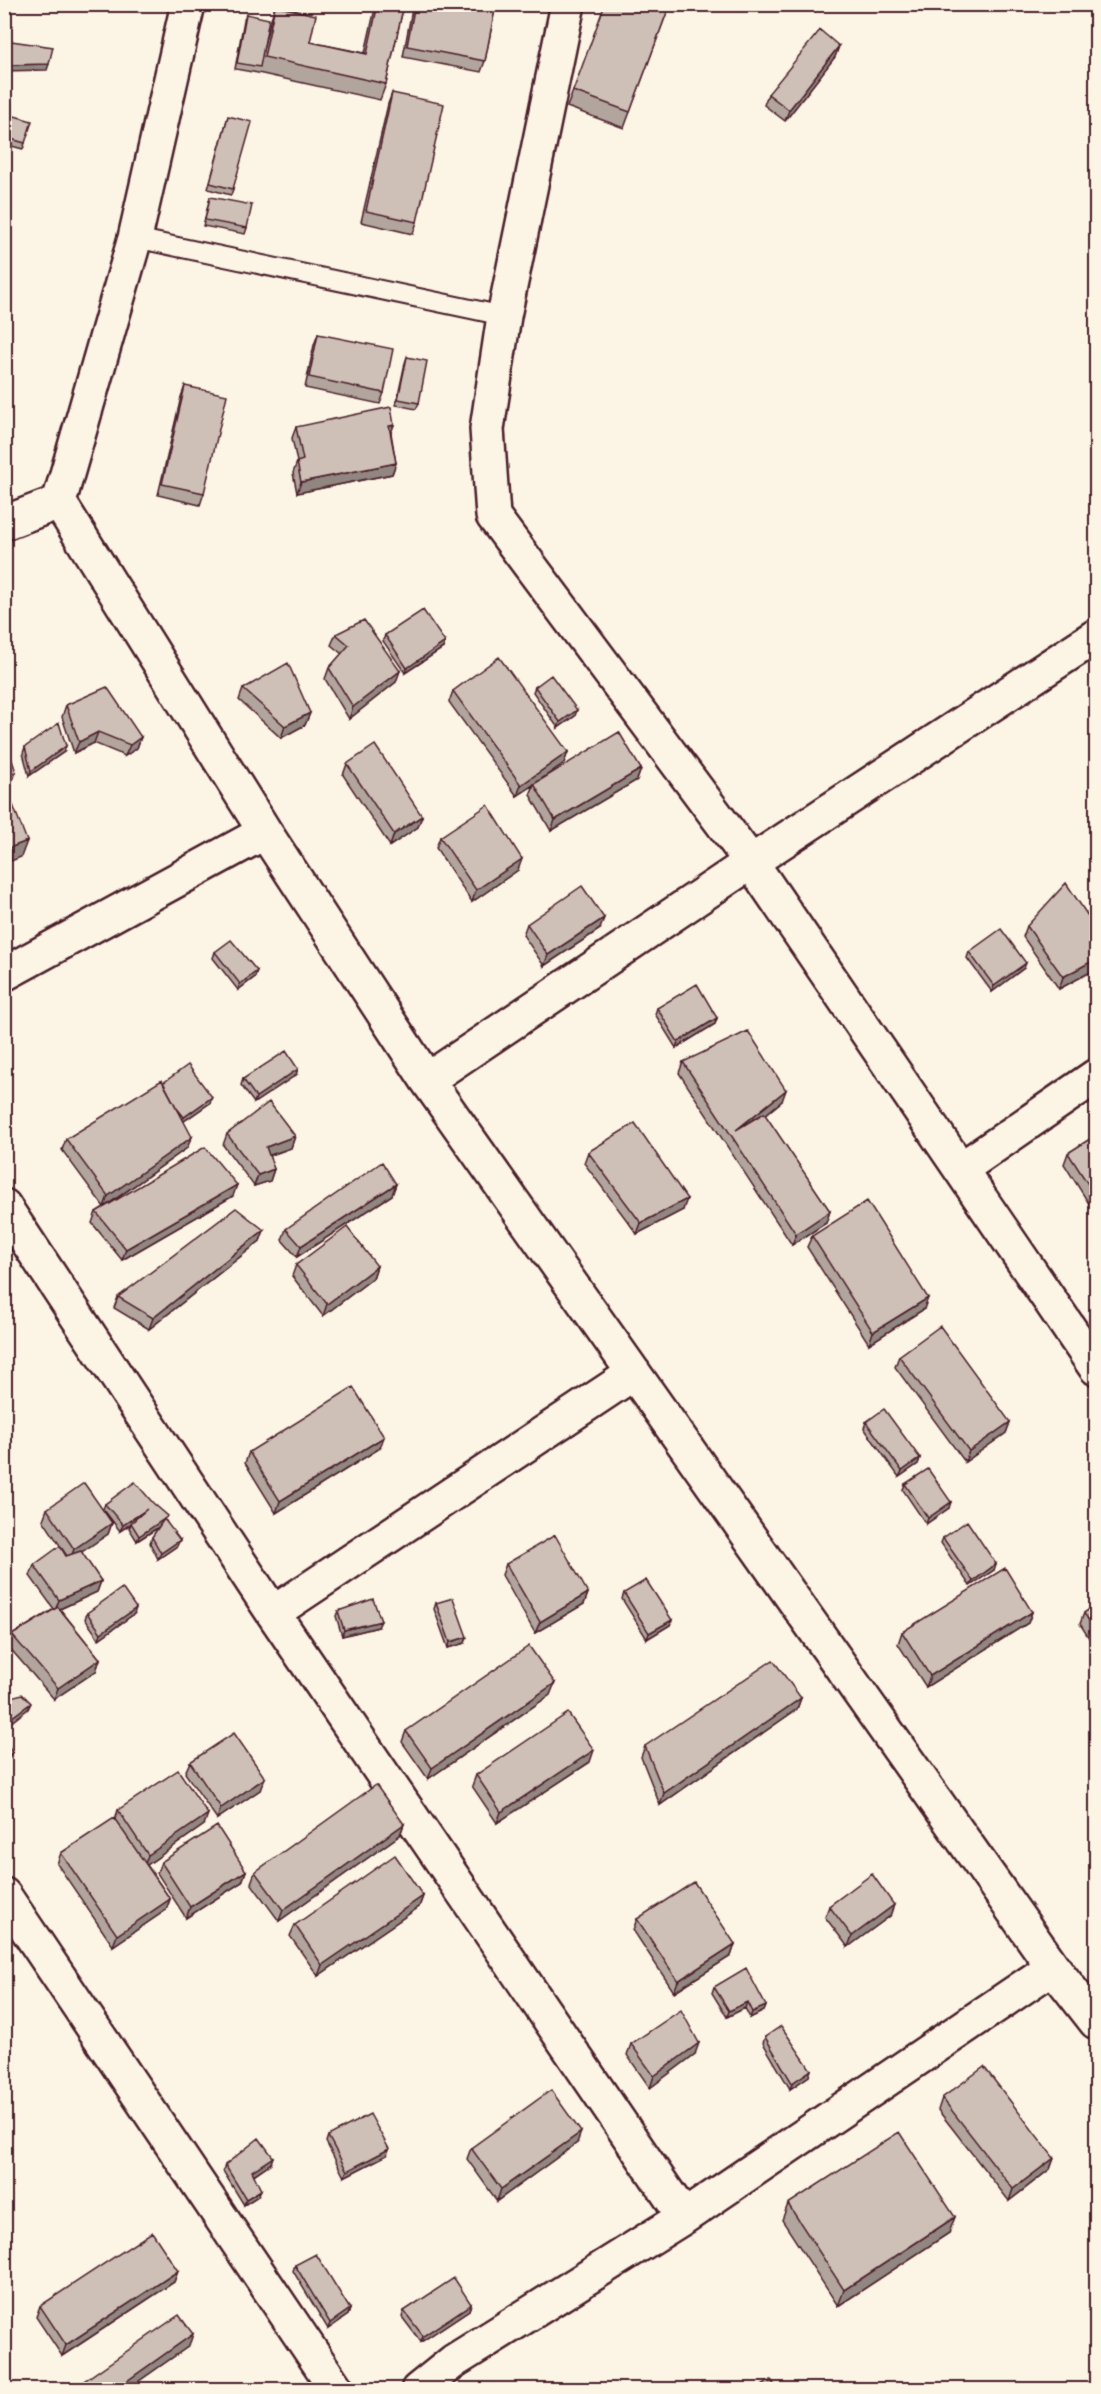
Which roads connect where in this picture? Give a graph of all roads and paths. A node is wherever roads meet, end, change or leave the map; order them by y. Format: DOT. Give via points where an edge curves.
graph roads {
  1 [pos="188,4"];
  2 [pos="568,4"];
  3 [pos="135,238"];
  4 [pos="504,316"];
  5 [pos="59,502"];
  6 [pos="4,523"];
  7 [pos="1096,636"];
  8 [pos="265,832"];
  9 [pos="751,862"];
  10 [pos="4,974"];
  11 [pos="1096,1076"];
  12 [pos="427,1080"];
  13 [pos="961,1169"];
  14 [pos="4,1206"];
  15 [pos="1096,1368"];
  16 [pos="634,1373"];
  17 [pos="273,1613"];
  18 [pos="4,1895"];
  19 [pos="1053,1967"];
  20 [pos="1096,2022"];
  21 [pos="684,2217"];
  22 [pos="337,2390"];
  23 [pos="418,2390"];
  1 -- 3 [label="street"];
  2 -- 4 [label="street"];
  3 -- 4 [label="lane"];
  3 -- 5 [label="street"];
  4 -- 9 [label="street" via="487,429 493,516"];
  5 -- 6 [label="street"];
  5 -- 8 [label="street"];
  7 -- 9 [label="street"];
  8 -- 10 [label="street"];
  8 -- 12 [label="street"];
  9 -- 12 [label="street"];
  9 -- 13 [label="street"];
  11 -- 13 [label="street"];
  12 -- 16 [label="street"];
  13 -- 15 [label="street"];
  14 -- 17 [label="street"];
  16 -- 17 [label="street"];
  16 -- 19 [label="street"];
  17 -- 21 [label="street"];
  18 -- 22 [label="street"];
  19 -- 20 [label="street"];
  19 -- 21 [label="street"];
  21 -- 23 [label="street" via="454,2361"];
}
